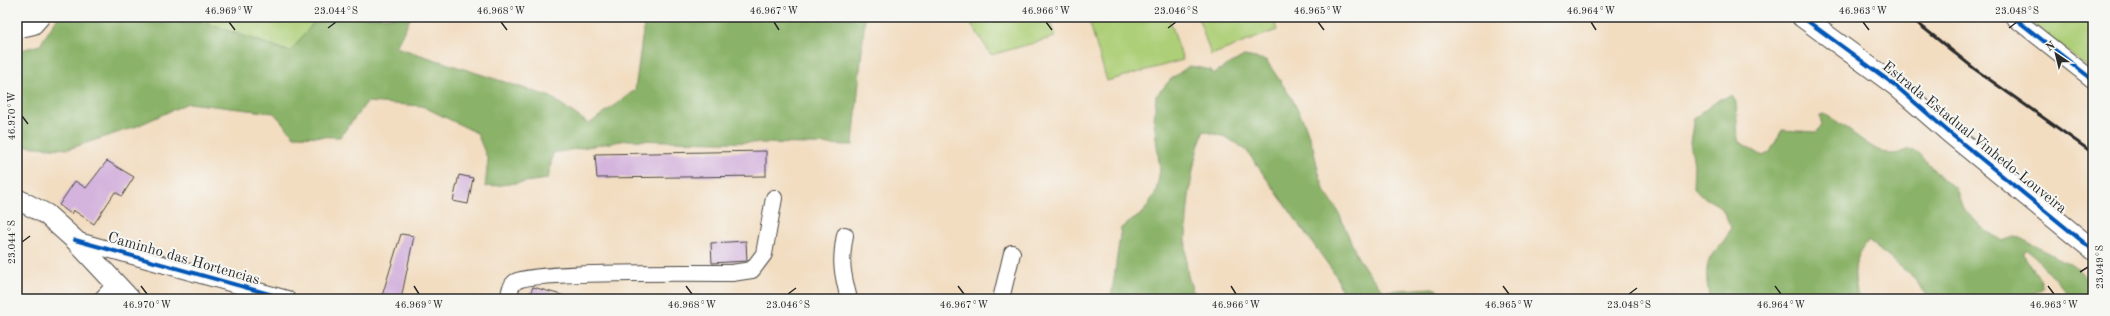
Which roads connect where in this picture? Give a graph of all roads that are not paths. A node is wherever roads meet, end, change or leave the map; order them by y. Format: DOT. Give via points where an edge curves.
graph roads {
  1 [pos="42,17"];
  2 [pos="1802,17"];
  3 [pos="2013,17"];
  4 [pos="17,30"];
  5 [pos="2093,80"];
  6 [pos="774,198"];
  7 [pos="17,199"];
  8 [pos="845,235"];
  9 [pos="75,240"];
  10 [pos="2093,250"];
  11 [pos="1012,253"];
  12 [pos="116,284"];
  13 [pos="102,299"];
  14 [pos="130,299"];
  15 [pos="287,299"];
  16 [pos="509,299"];
  17 [pos="849,299"];
  18 [pos="1001,299"];
  1 -- 4 [label="street" via="34,26"];
  2 -- 10 [label="main road, Estrada Estadual Vinhedo-Louveira" via="1896,86"];
  3 -- 5 [label="street"];
  6 -- 16 [label="street" via="764,254 752,270 732,273 582,275 521,279 515,282 510,290"];
  7 -- 9 [label="main road" via="46,214"];
  8 -- 17 [label="street" via="841,255 842,271"];
  9 -- 12 [label="main road"];
  9 -- 15 [label="street, Caminho das Hortencias"];
  11 -- 18 [label="street"];
  12 -- 13 [label="street"];
  12 -- 14 [label="main road"];
}
